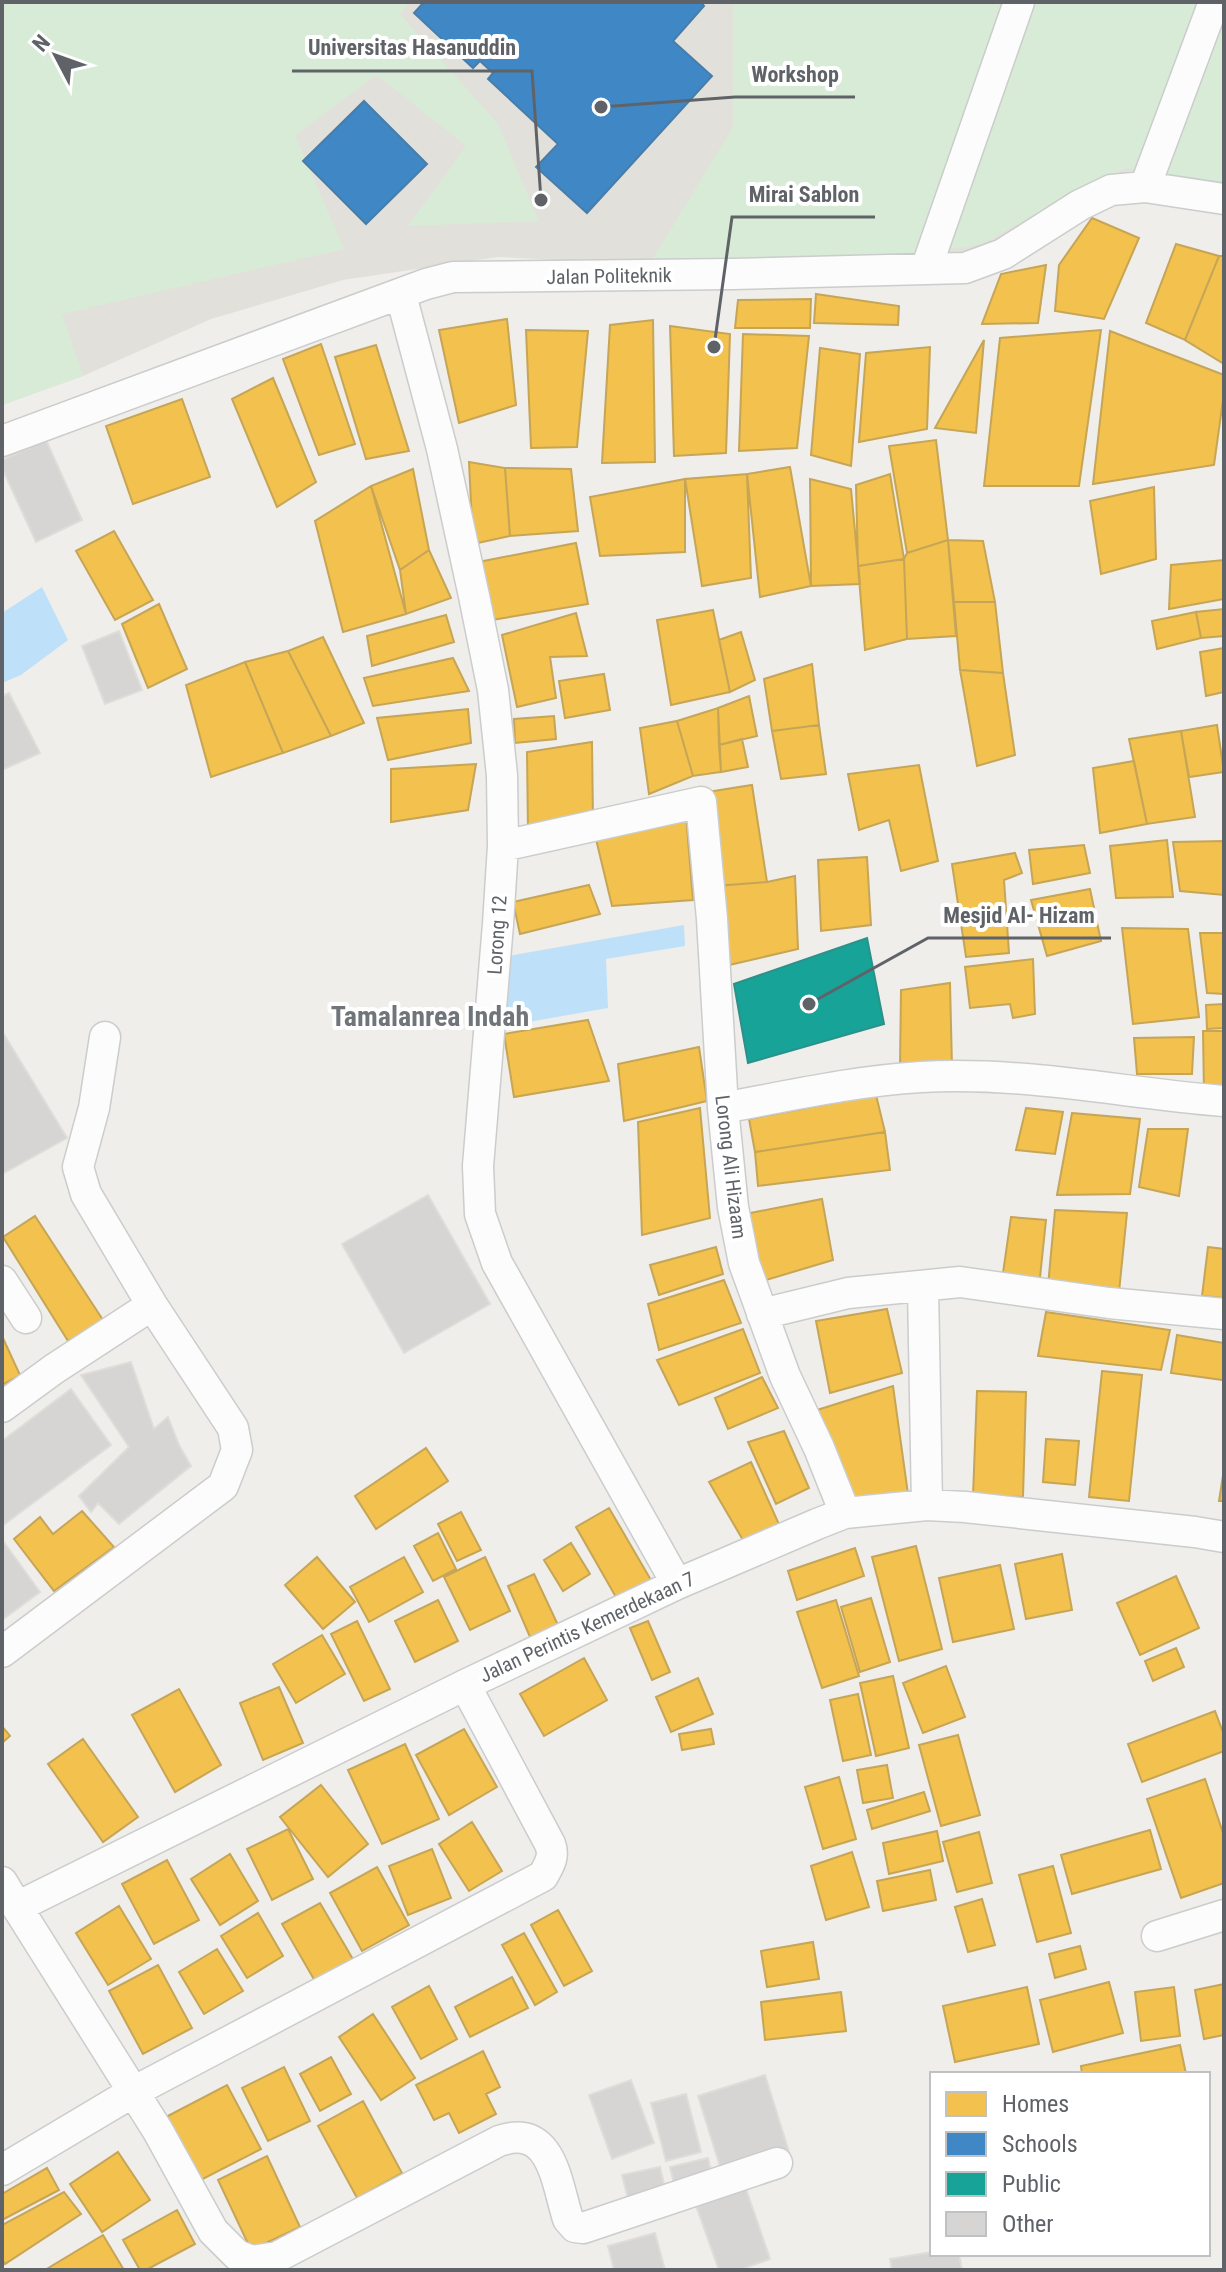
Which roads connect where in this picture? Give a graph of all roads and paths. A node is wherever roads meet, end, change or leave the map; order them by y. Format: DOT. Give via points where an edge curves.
graph roads {
  1 [pos="1019,2"];
  2 [pos="1214,2"];
  3 [pos="1145,187"];
  4 [pos="1224,199"];
  5 [pos="926,269"];
  6 [pos="401,295"];
  7 [pos="2,441"];
  8 [pos="503,846"];
  9 [pos="105,1037"];
  10 [pos="1224,1101"];
  11 [pos="723,1108"];
  12 [pos="2,1281"];
  13 [pos="923,1287"];
  14 [pos="152,1305"];
  15 [pos="762,1314"];
  16 [pos="1224,1314"];
  17 [pos="26,1318"];
  18 [pos="2,1407"];
  19 [pos="927,1505"];
  20 [pos="845,1513"];
  21 [pos="1224,1537"];
  22 [pos="677,1584"];
  23 [pos="2,1652"];
  24 [pos="465,1685"];
  25 [pos="9,1894"];
  26 [pos="1224,1915"];
  27 [pos="1157,1936"];
  28 [pos="133,2092"];
  29 [pos="777,2163"];
  30 [pos="2,2170"];
  1 -- 5 [label="street"];
  2 -- 3 [label="street"];
  3 -- 4 [label="street, Jalan Politeknik"];
  3 -- 5 [label="street, Jalan Politeknik" via="1111,190 1003,254 965,268"];
  5 -- 6 [label="street, Jalan Politeknik" via="453,277"];
  6 -- 7 [label="street, Jalan Politeknik"];
  6 -- 8 [label="street, Lorong 12" via="442,449 493,690"];
  8 -- 11 [label="street, Lorong Ali Hizaam" via="701,802"];
  8 -- 22 [label="street, Lorong 12" via="478,1166 480,1214 497,1263"];
  9 -- 14 [label="street" via="78,1167 86,1194"];
  10 -- 11 [label="street" via="967,1076 866,1082"];
  11 -- 15 [label="street, Lorong Ali Hizaam" via="733,1207 744,1263"];
  12 -- 17 [label="street"];
  13 -- 15 [label="street" via="848,1293"];
  13 -- 16 [label="street" via="960,1282"];
  13 -- 19 [label="street"];
  14 -- 18 [label="street"];
  14 -- 23 [label="street" via="233,1428 233,1466 223,1486"];
  15 -- 20 [label="street, Lorong Ali Hizaam"];
  19 -- 20 [label="street, Jalan Perintis Kemerdekaan 7"];
  19 -- 21 [label="street, Jalan Perintis Kemerdekaan 7"];
  20 -- 22 [label="street, Jalan Perintis Kemerdekaan 7"];
  22 -- 24 [label="street, Jalan Perintis Kemerdekaan 7"];
  24 -- 25 [label="street, Jalan Perintis Kemerdekaan 7"];
  24 -- 28 [label="street" via="550,1844 551,1862 543,1876"];
  25 -- 28 [label="street"];
  26 -- 27 [label="street"];
  28 -- 29 [label="street" via="213,2231 237,2255 252,2261 277,2257 514,2136 534,2139 543,2149 568,2219 583,2228"];
  28 -- 30 [label="street"];
}
